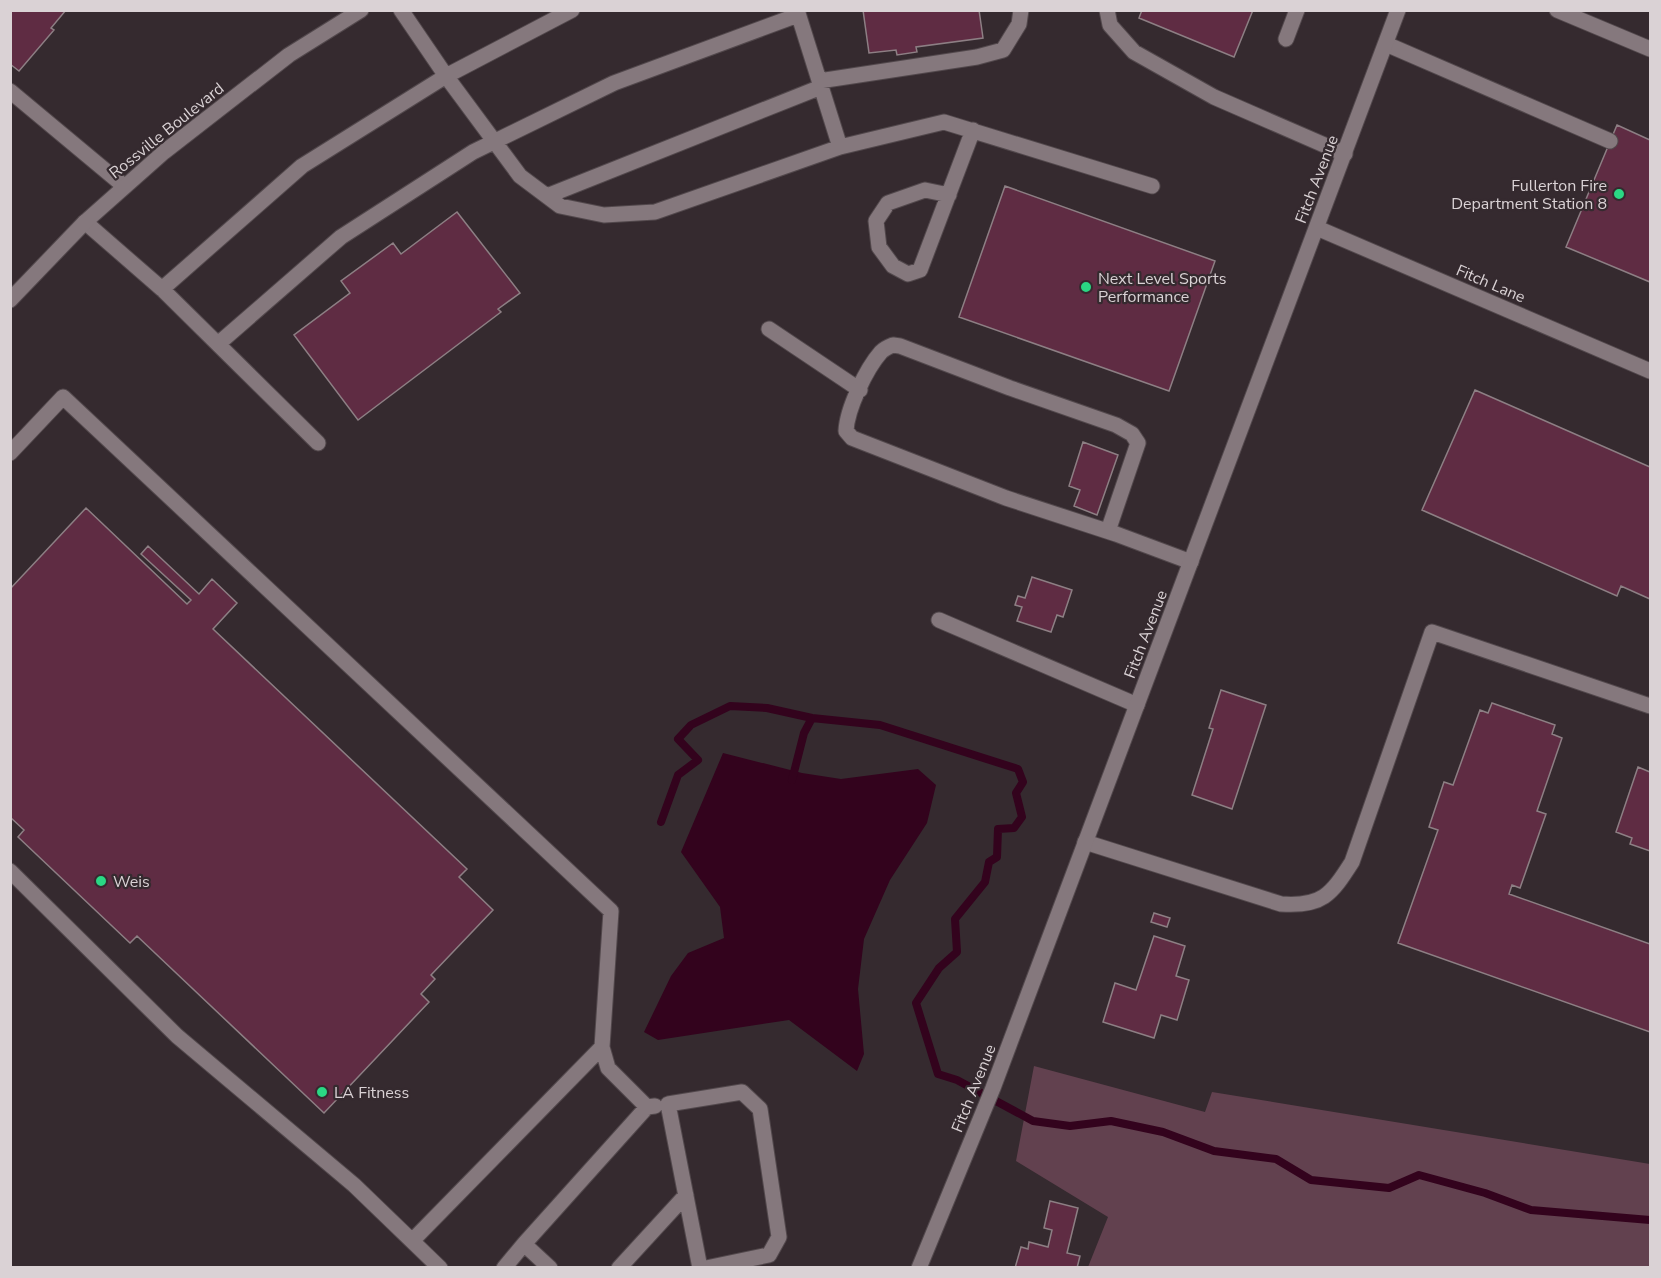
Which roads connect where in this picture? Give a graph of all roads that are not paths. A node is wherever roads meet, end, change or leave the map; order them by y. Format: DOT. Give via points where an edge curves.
graph roads {
  1 [pos="362,10"];
  2 [pos="401,10"];
  3 [pos="572,10"];
  4 [pos="1021,10"];
  5 [pos="1107,10"];
  6 [pos="1297,10"];
  7 [pos="1398,10"];
  8 [pos="1557,10"];
  9 [pos="797,13"];
  10 [pos="1286,39"];
  11 [pos="1386,44"];
  12 [pos="1650,49"];
  13 [pos="446,76"];
  14 [pos="820,84"];
  15 [pos="10,91"];
  16 [pos="973,130"];
  17 [pos="494,141"];
  18 [pos="1610,141"];
  19 [pos="840,147"];
  20 [pos="1345,154"];
  21 [pos="124,186"];
  22 [pos="1152,186"];
  23 [pos="949,195"];
  24 [pos="547,196"];
  25 [pos="85,222"];
  26 [pos="1317,228"];
  27 [pos="162,289"];
  28 [pos="10,300"];
  29 [pos="769,329"];
  30 [pos="218,344"];
  31 [pos="1650,371"];
  32 [pos="860,390"];
  33 [pos="318,443"];
  34 [pos="10,453"];
  35 [pos="1108,531"];
  36 [pos="1191,562"];
  37 [pos="939,620"];
  38 [pos="1137,705"];
  39 [pos="1650,706"];
  40 [pos="1085,842"];
  41 [pos="10,871"];
  42 [pos="602,1047"];
  43 [pos="668,1104"];
  44 [pos="647,1107"];
  45 [pos="686,1195"];
  46 [pos="412,1241"];
  47 [pos="524,1244"];
  48 [pos="440,1268"];
  49 [pos="504,1268"];
  50 [pos="550,1268"];
  51 [pos="619,1268"];
  52 [pos="700,1268"];
  53 [pos="706,1268"];
  54 [pos="919,1268"];
  1 -- 21 [label="street, Rossville Boulevard" via="289,56"];
  2 -- 13 [label="street"];
  3 -- 13 [label="street"];
  4 -- 14 [label="street" via="1019,24 1003,50"];
  5 -- 20 [label="street" via="1110,25 1134,52 1214,97"];
  6 -- 10 [label="street"];
  7 -- 11 [label="street, Fitch Avenue"];
  8 -- 12 [label="street"];
  9 -- 14 [label="street"];
  9 -- 17 [label="street" via="614,83"];
  11 -- 18 [label="street"];
  11 -- 20 [label="street, Fitch Avenue"];
  13 -- 17 [label="street"];
  13 -- 27 [label="street" via="302,166"];
  14 -- 19 [label="street"];
  14 -- 24 [label="street"];
  15 -- 21 [label="street"];
  16 -- 19 [label="street" via="944,122"];
  16 -- 22 [label="street"];
  16 -- 23 [label="street"];
  17 -- 24 [label="street" via="520,176"];
  17 -- 30 [label="street" via="341,237"];
  19 -- 24 [label="street" via="655,212 604,215 561,206"];
  20 -- 26 [label="street, Fitch Avenue"];
  21 -- 25 [label="street, Rossville Boulevard"];
  23 -- 23 [label="street" via="925,190 888,203 876,220 879,247 893,266 908,274 920,270"];
  25 -- 27 [label="street"];
  25 -- 28 [label="street, Rossville Boulevard"];
  26 -- 31 [label="street, Fitch Lane"];
  26 -- 36 [label="street, Fitch Avenue"];
  27 -- 30 [label="street"];
  29 -- 32 [label="street"];
  30 -- 33 [label="street"];
  32 -- 35 [label="street" via="847,419 846,431 852,438 995,494"];
  32 -- 35 [label="street" via="882,351 892,345 1132,434 1138,443"];
  34 -- 42 [label="street" via="63,397 612,911"];
  35 -- 36 [label="street"];
  36 -- 38 [label="street, Fitch Avenue"];
  37 -- 38 [label="street"];
  38 -- 40 [label="street, Fitch Avenue"];
  39 -- 40 [label="street" via="1432,632 1352,862 1339,883 1319,900 1303,906 1281,904"];
  40 -- 54 [label="street, Fitch Avenue" via="993,1088"];
  41 -- 46 [label="street" via="177,1036 354,1185"];
  42 -- 44 [label="street" via="608,1068"];
  42 -- 46 [label="street"];
  43 -- 44 [label="street"];
  43 -- 45 [label="street"];
  43 -- 53 [label="street" via="742,1092 760,1109 779,1237 769,1255"];
  44 -- 47 [label="street"];
  45 -- 51 [label="street"];
  45 -- 52 [label="street"];
  46 -- 48 [label="street"];
  47 -- 49 [label="street"];
  47 -- 50 [label="street"];
}
